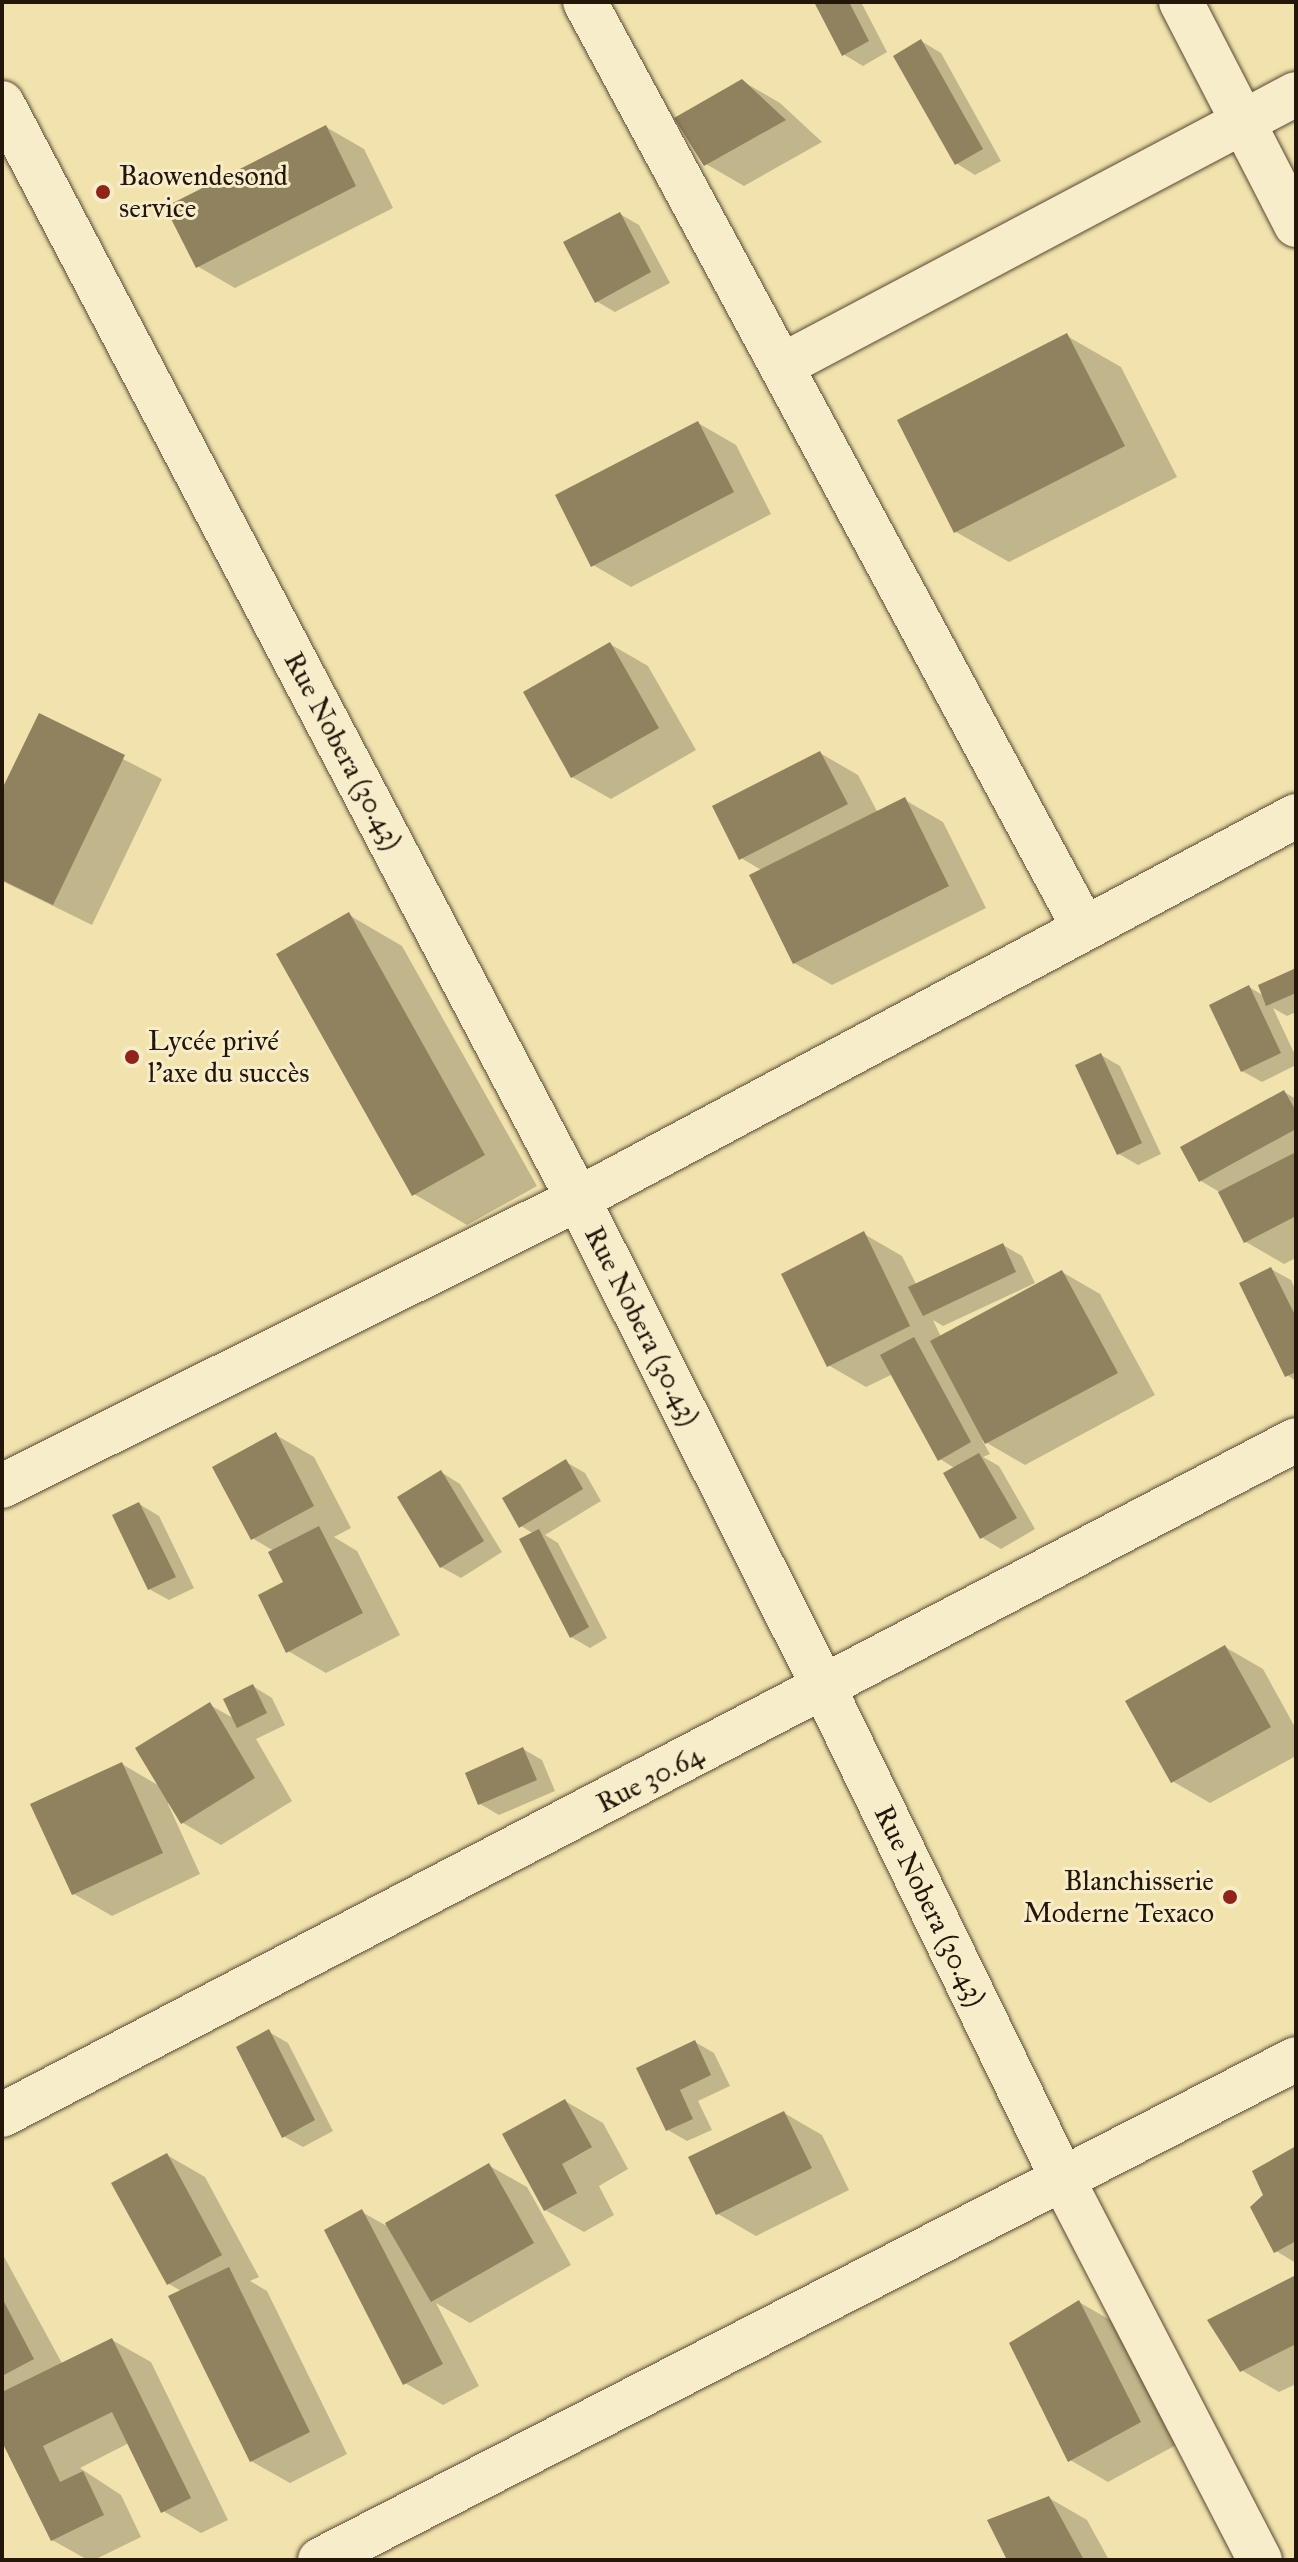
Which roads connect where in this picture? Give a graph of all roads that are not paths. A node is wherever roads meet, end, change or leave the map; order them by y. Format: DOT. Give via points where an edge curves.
graph roads {
  1 [pos="585,2"];
  2 [pos="1181,2"];
  3 [pos="1296,94"];
  4 [pos="2,103"];
  5 [pos="1245,122"];
  6 [pos="1296,225"];
  7 [pos="783,365"];
  8 [pos="1296,816"];
  9 [pos="1084,928"];
  10 [pos="578,1199"];
  11 [pos="1296,1440"];
  12 [pos="2,1486"];
  13 [pos="824,1688"];
  14 [pos="1296,2059"];
  15 [pos="2,2115"];
  16 [pos="1063,2180"];
  17 [pos="320,2560"];
  18 [pos="1260,2560"];
  1 -- 7 [label="street"];
  2 -- 5 [label="street"];
  3 -- 5 [label="street"];
  4 -- 10 [label="street, Rue Nobera (30.43)"];
  5 -- 6 [label="street"];
  5 -- 7 [label="street"];
  7 -- 9 [label="street"];
  8 -- 9 [label="street"];
  9 -- 10 [label="street"];
  10 -- 12 [label="street"];
  10 -- 13 [label="street, Rue Nobera (30.43)"];
  11 -- 13 [label="street, Rue 30.64"];
  13 -- 15 [label="street, Rue 30.64"];
  13 -- 16 [label="street, Rue Nobera (30.43)"];
  14 -- 16 [label="street"];
  16 -- 17 [label="street"];
  16 -- 18 [label="street, Rue Nobera (30.43)"];
}
